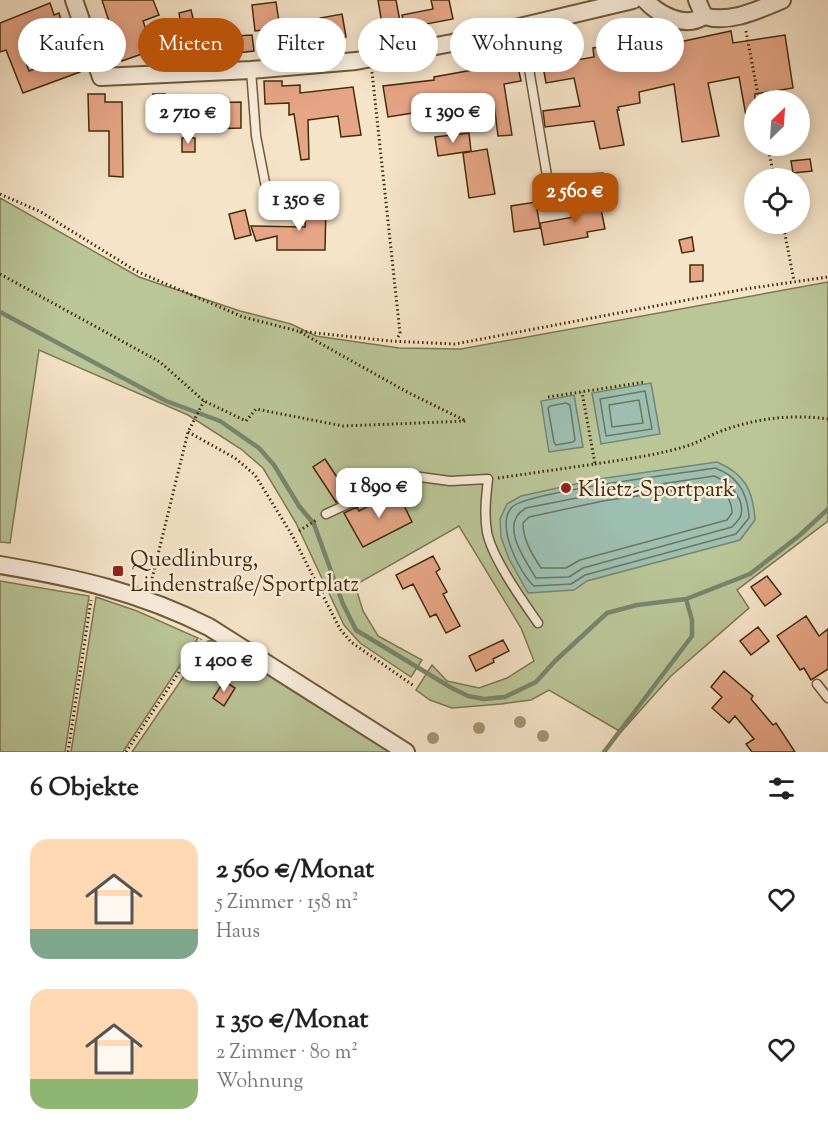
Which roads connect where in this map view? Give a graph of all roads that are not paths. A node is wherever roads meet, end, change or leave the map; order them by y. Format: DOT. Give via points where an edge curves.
graph roads {
  1 [pos="74,0"];
  2 [pos="633,0"];
  3 [pos="645,0"];
  4 [pos="782,0"];
  5 [pos="700,8"];
  6 [pos="559,18"];
  7 [pos="450,43"];
  8 [pos="250,69"];
  9 [pos="530,72"];
  10 [pos="551,200"];
  11 [pos="270,208"];
  12 [pos="326,514"];
  13 [pos="0,565"];
  14 [pos="538,622"];
  15 [pos="817,684"];
  16 [pos="828,698"];
  17 [pos="406,752"];
  1 -- 8 [label="street" via="101,77"];
  2 -- 6 [label="street"];
  3 -- 5 [label="street" via="657,10 687,22"];
  4 -- 5 [label="street" via="716,20"];
  7 -- 8 [label="street" via="356,61"];
  8 -- 11 [label="lane" via="256,136"];
  9 -- 10 [label="lane"];
  12 -- 14 [label="lane" via="413,476 450,481 488,479 485,510 490,545"];
  13 -- 17 [label="street" via="93,583 209,627"];
  15 -- 16 [label="lane"];
}
